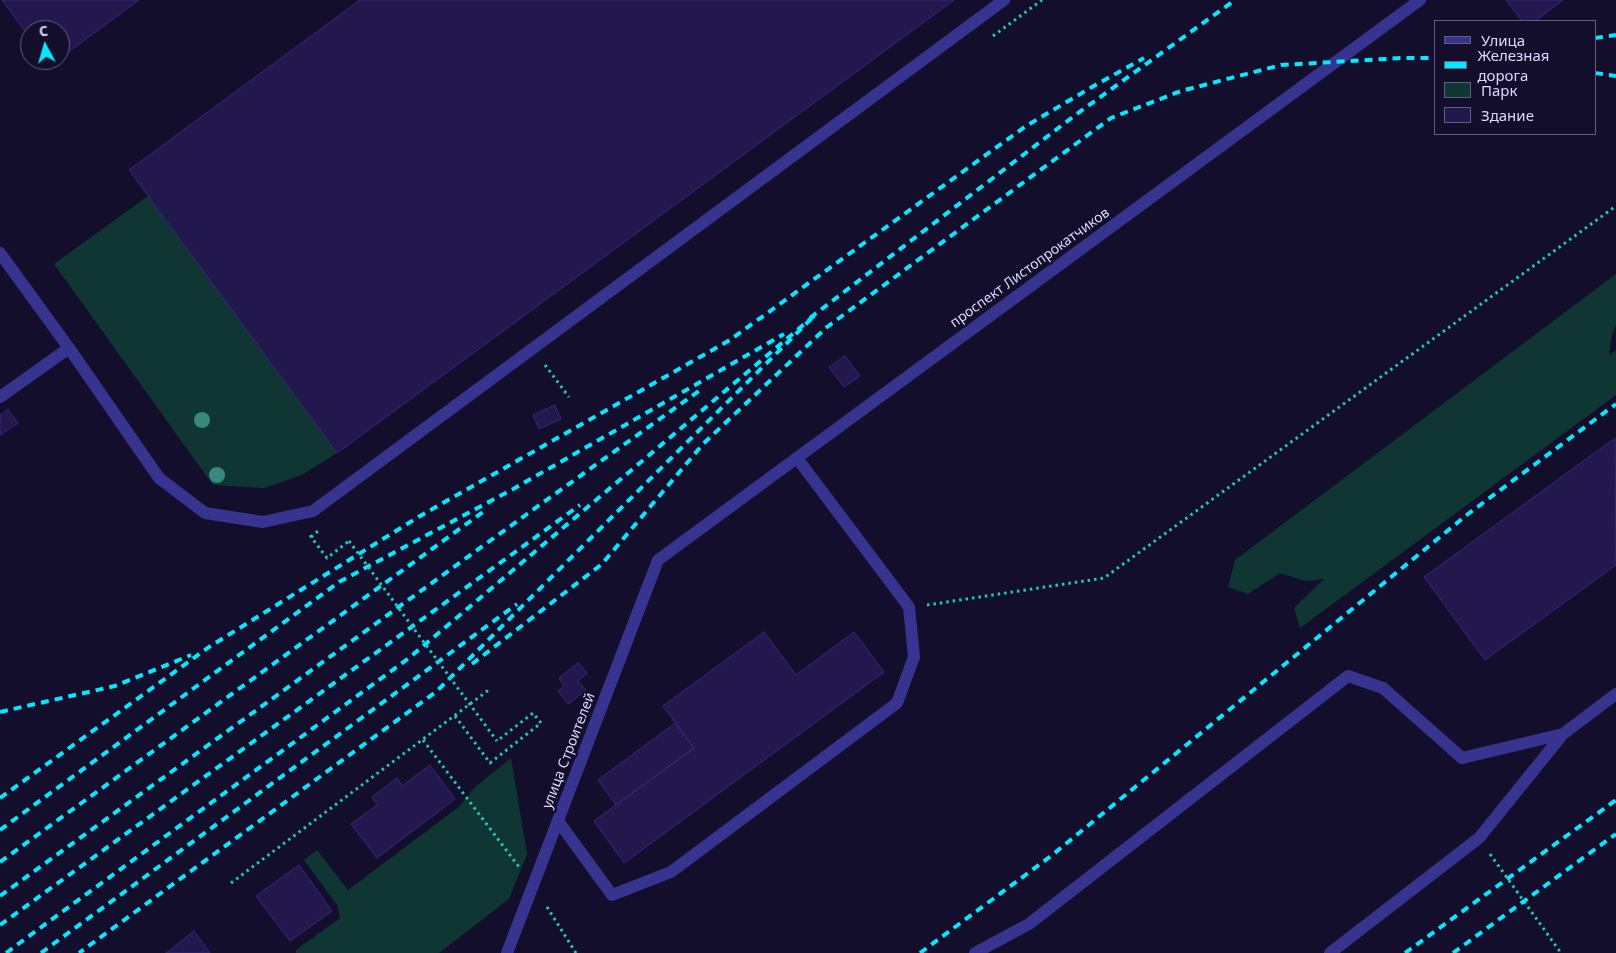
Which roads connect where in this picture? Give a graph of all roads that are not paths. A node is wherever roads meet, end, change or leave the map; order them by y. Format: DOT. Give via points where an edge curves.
graph roads {
  1 [pos="1004,0"];
  2 [pos="1420,0"];
  3 [pos="0,253"];
  4 [pos="69,348"];
  5 [pos="0,397"];
  6 [pos="797,458"];
  7 [pos="658,560"];
  8 [pos="1616,694"];
  9 [pos="1563,734"];
  10 [pos="558,821"];
  11 [pos="507,953"];
  12 [pos="975,953"];
  13 [pos="1330,953"];
  1 -- 4 [label="street" via="313,511 263,522 205,513 160,478"];
  2 -- 6 [label="street, проспект Листопрокатчиков"];
  3 -- 4 [label="street"];
  4 -- 5 [label="street"];
  6 -- 7 [label="street, проспект Листопрокатчиков"];
  6 -- 10 [label="street" via="909,607 914,657 897,703 671,872 612,895"];
  7 -- 10 [label="street, улица Строителей"];
  8 -- 9 [label="street"];
  9 -- 12 [label="street" via="1462,758 1383,688 1348,676 1028,924"];
  9 -- 13 [label="street" via="1479,838"];
  10 -- 11 [label="street, улица Строителей"];
}
